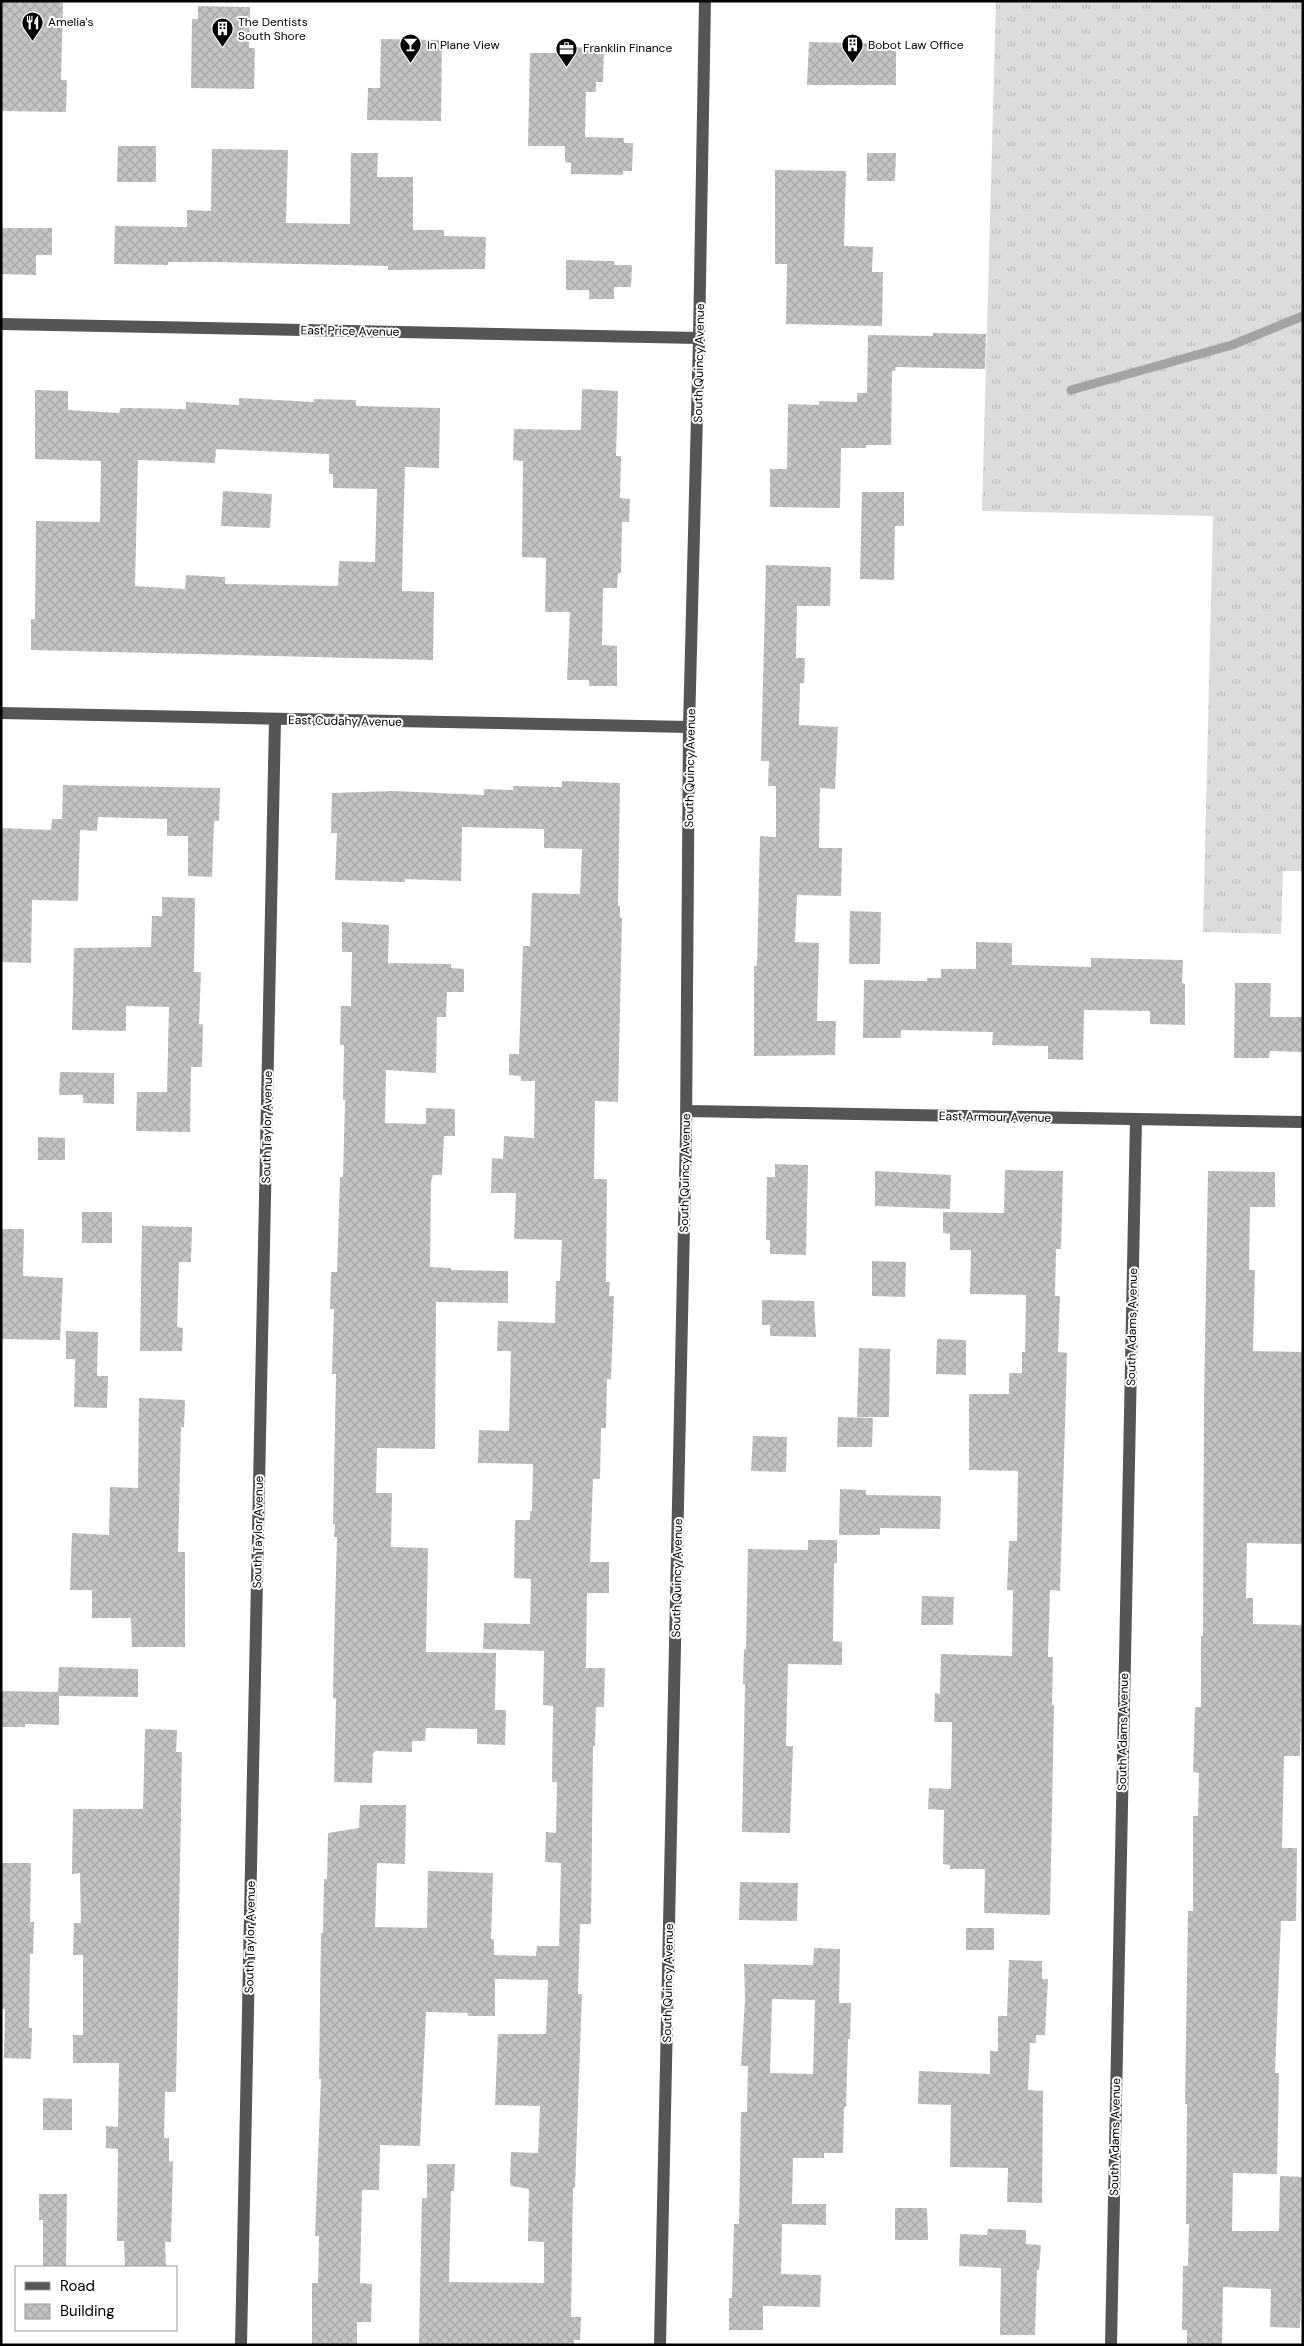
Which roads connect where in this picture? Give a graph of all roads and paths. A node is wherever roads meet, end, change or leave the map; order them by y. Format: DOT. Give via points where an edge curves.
graph roads {
  1 [pos="704,1"];
  2 [pos="1,324"];
  3 [pos="699,338"];
  4 [pos="1,713"];
  5 [pos="275,720"];
  6 [pos="690,727"];
  7 [pos="687,1112"];
  8 [pos="1136,1119"];
  9 [pos="1303,1122"];
  10 [pos="241,2345"];
  11 [pos="660,2345"];
  12 [pos="1110,2345"];
  1 -- 3 [label="street, South Quincy Avenue"];
  2 -- 3 [label="street, East Price Avenue"];
  3 -- 6 [label="street, South Quincy Avenue"];
  4 -- 5 [label="street, East Cudahy Avenue"];
  5 -- 6 [label="street, East Cudahy Avenue"];
  5 -- 10 [label="street, South Taylor Avenue"];
  6 -- 7 [label="street, South Quincy Avenue"];
  7 -- 8 [label="street, East Armour Avenue"];
  7 -- 11 [label="street, South Quincy Avenue"];
  8 -- 9 [label="street, East Armour Avenue"];
  8 -- 12 [label="street, South Adams Avenue"];
}
